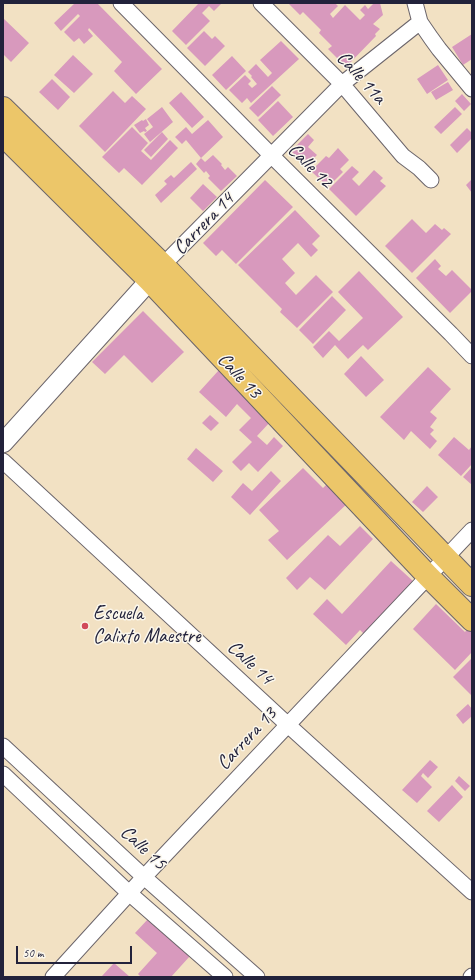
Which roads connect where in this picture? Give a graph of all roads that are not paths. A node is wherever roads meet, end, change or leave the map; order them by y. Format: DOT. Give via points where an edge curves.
graph roads {
  1 [pos="121,3"];
  2 [pos="262,3"];
  3 [pos="415,3"];
  4 [pos="420,22"];
  5 [pos="342,84"];
  6 [pos="472,89"];
  7 [pos="3,108"];
  8 [pos="3,135"];
  9 [pos="271,156"];
  10 [pos="431,180"];
  11 [pos="156,273"];
  12 [pos="472,356"];
  13 [pos="3,443"];
  14 [pos="3,461"];
  15 [pos="472,530"];
  16 [pos="445,558"];
  17 [pos="428,576"];
  18 [pos="472,585"];
  19 [pos="472,620"];
  20 [pos="288,725"];
  21 [pos="3,746"];
  22 [pos="3,774"];
  23 [pos="144,877"];
  24 [pos="472,892"];
  25 [pos="130,893"];
  26 [pos="53,977"];
  27 [pos="225,977"];
  28 [pos="257,977"];
  1 -- 9 [label="street, Calle 12"];
  2 -- 5 [label="street, Calle 11a"];
  3 -- 4 [label="street"];
  4 -- 5 [label="street, Carrera 14"];
  4 -- 6 [label="street"];
  5 -- 9 [label="street, Carrera 14"];
  5 -- 10 [label="street, Calle 11a" via="403,156"];
  7 -- 11 [label="highway, Calle 13"];
  8 -- 11 [label="highway, Calle 13"];
  9 -- 11 [label="street, Carrera 14"];
  9 -- 12 [label="street, Calle 12"];
  11 -- 13 [label="street, Carrera 14"];
  11 -- 16 [label="highway, Calle 13"];
  11 -- 17 [label="highway, Calle 13"];
  14 -- 20 [label="street, Calle 14"];
  15 -- 16 [label="street, Carrera 13"];
  16 -- 17 [label="street, Carrera 13"];
  16 -- 18 [label="highway, Calle 13"];
  17 -- 19 [label="highway, Calle 13"];
  17 -- 20 [label="street, Carrera 13"];
  20 -- 23 [label="street, Carrera 13"];
  20 -- 24 [label="street, Calle 14"];
  21 -- 23 [label="street, Calle 15"];
  22 -- 25 [label="street, Calle 15"];
  23 -- 25 [label="street, Carrera 13"];
  23 -- 28 [label="street, Calle 15"];
  25 -- 26 [label="street, Carrera 13"];
  25 -- 27 [label="street, Calle 15"];
}
